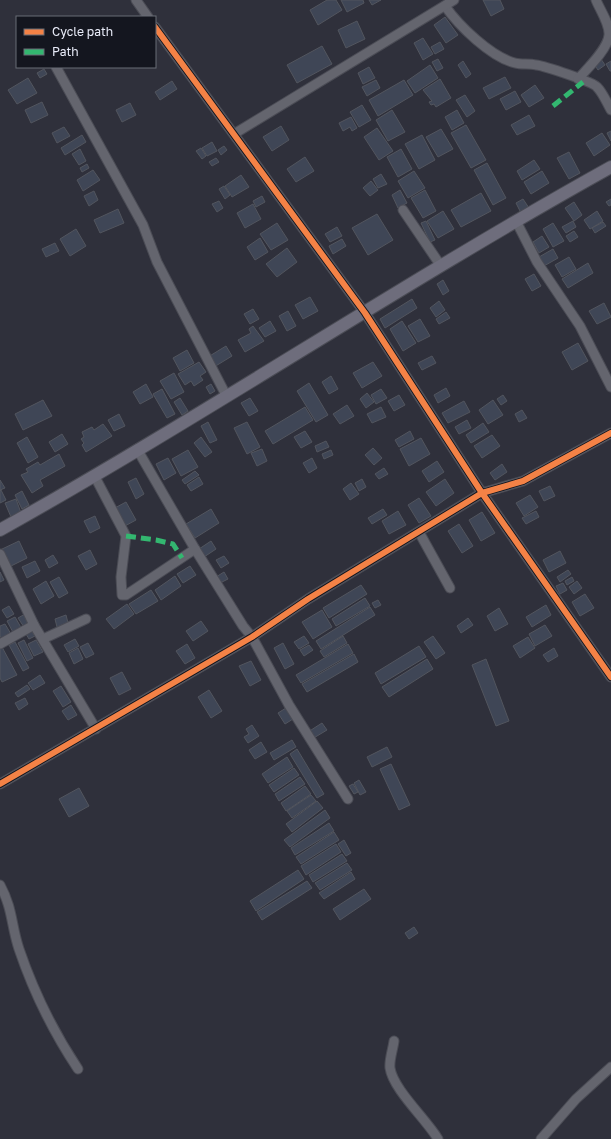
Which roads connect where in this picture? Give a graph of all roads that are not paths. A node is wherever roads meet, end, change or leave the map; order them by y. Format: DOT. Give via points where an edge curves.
graph roads {
  1 [pos="136,0"];
  2 [pos="454,0"];
  3 [pos="596,0"];
  4 [pos="445,6"];
  5 [pos="147,16"];
  6 [pos="156,27"];
  7 [pos="57,68"];
  8 [pos="578,79"];
  9 [pos="611,110"];
  10 [pos="234,134"];
  11 [pos="611,167"];
  12 [pos="403,210"];
  13 [pos="516,221"];
  14 [pos="441,266"];
  15 [pos="365,313"];
  16 [pos="611,387"];
  17 [pos="227,397"];
  18 [pos="611,433"];
  19 [pos="138,449"];
  20 [pos="94,475"];
  21 [pos="482,493"];
  22 [pos="0,530"];
  23 [pos="419,532"];
  24 [pos="195,549"];
  25 [pos="0,554"];
  26 [pos="450,588"];
  27 [pos="86,619"];
  28 [pos="34,625"];
  29 [pos="252,637"];
  30 [pos="43,640"];
  31 [pos="0,644"];
  32 [pos="611,677"];
  33 [pos="96,729"];
  34 [pos="0,784"];
  35 [pos="348,799"];
  36 [pos="0,885"];
  37 [pos="394,1040"];
  38 [pos="611,1067"];
  39 [pos="78,1069"];
  40 [pos="438,1139"];
  41 [pos="541,1139"];
  1 -- 5 [label="street"];
  2 -- 4 [label="street"];
  3 -- 8 [label="street" via="609,35 607,43"];
  4 -- 8 [label="street" via="471,36 503,58 514,63 535,64"];
  4 -- 10 [label="street"];
  6 -- 10 [label="street"];
  7 -- 17 [label="street" via="143,225 157,262"];
  8 -- 9 [label="street" via="596,87"];
  10 -- 15 [label="street"];
  11 -- 13 [label="main road"];
  12 -- 14 [label="street"];
  13 -- 14 [label="main road"];
  13 -- 16 [label="street" via="537,262 580,326"];
  14 -- 15 [label="main road"];
  15 -- 17 [label="main road"];
  15 -- 21 [label="street"];
  17 -- 19 [label="main road"];
  18 -- 21 [label="street" via="523,481"];
  19 -- 20 [label="main road"];
  19 -- 24 [label="street"];
  20 -- 22 [label="main road"];
  20 -- 24 [label="street" via="126,536 121,577 122,595 126,595"];
  21 -- 23 [label="street"];
  21 -- 32 [label="street"];
  23 -- 26 [label="street"];
  23 -- 29 [label="street" via="308,599"];
  24 -- 29 [label="street"];
  25 -- 28 [label="street"];
  27 -- 30 [label="street"];
  28 -- 30 [label="street"];
  28 -- 31 [label="street"];
  29 -- 33 [label="street"];
  29 -- 35 [label="street" via="288,705"];
  30 -- 33 [label="street"];
  33 -- 34 [label="street"];
  36 -- 39 [label="street" via="10,906 16,941 39,1003"];
  37 -- 40 [label="street" via="390,1068 401,1093"];
  38 -- 41 [label="street" via="576,1099"];
}
